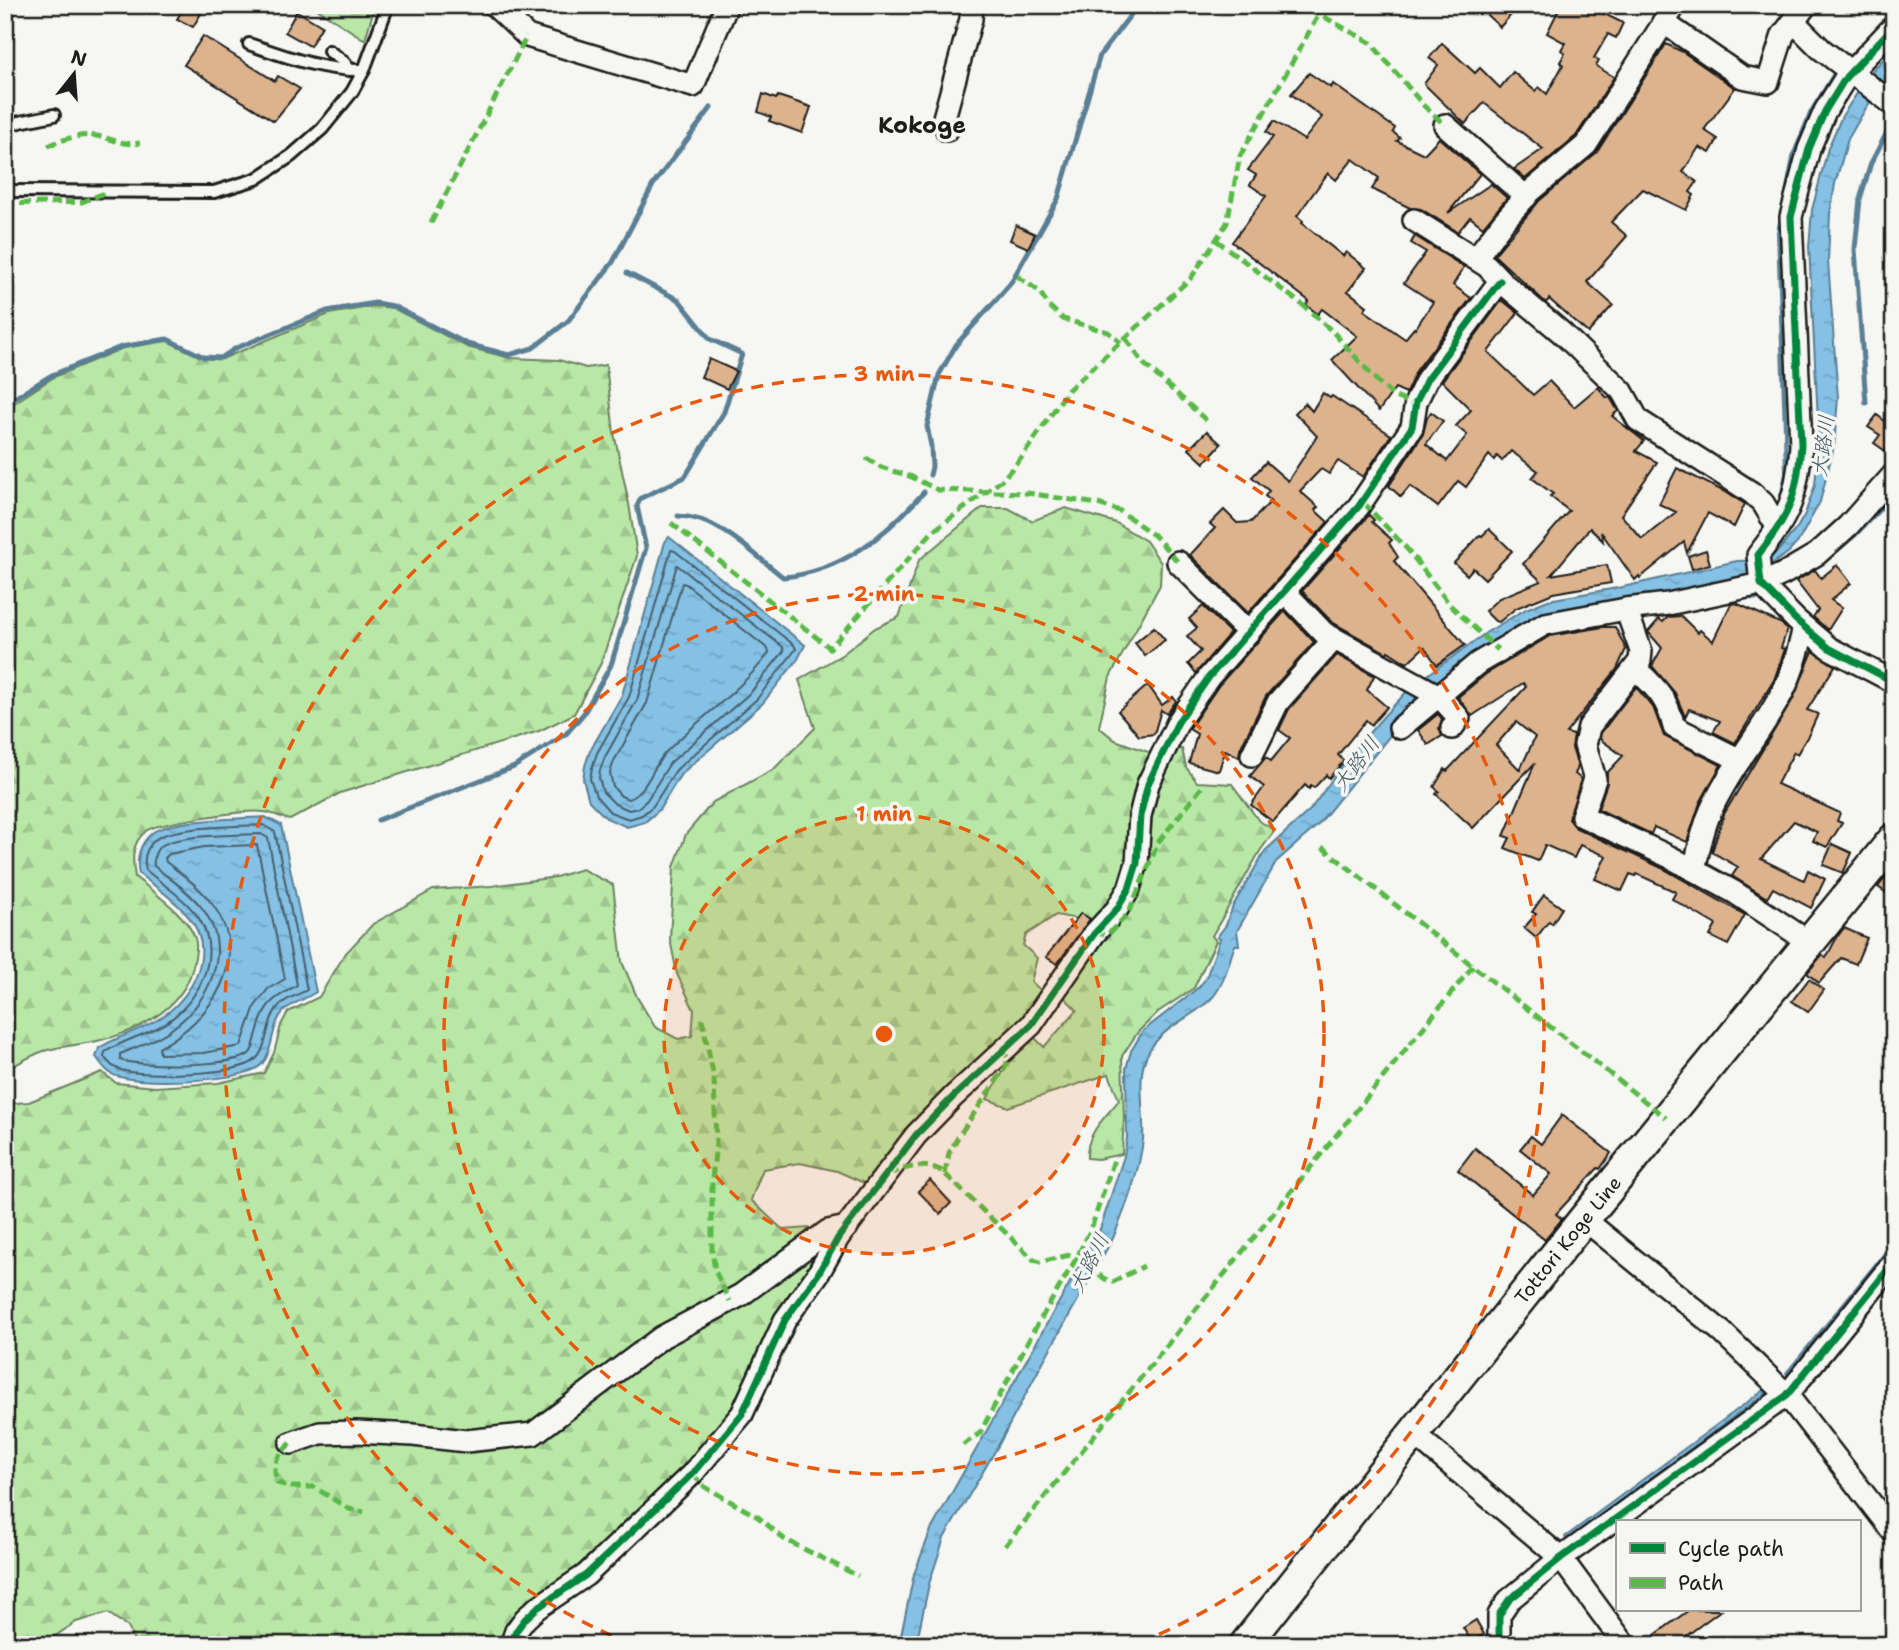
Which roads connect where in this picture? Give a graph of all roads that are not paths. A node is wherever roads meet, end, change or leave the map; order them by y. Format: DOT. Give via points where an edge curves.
graph roads {
  1 [pos="388,5"];
  2 [pos="494,5"];
  3 [pos="727,5"];
  4 [pos="972,5"];
  5 [pos="1669,14"];
  6 [pos="1800,14"];
  7 [pos="1894,26"];
  8 [pos="249,44"];
  9 [pos="329,51"];
  10 [pos="350,70"];
  11 [pos="364,70"];
  12 [pos="1850,73"];
  13 [pos="1891,101"];
  14 [pos="54,115"];
  15 [pos="5,125"];
  16 [pos="1445,125"];
  17 [pos="947,130"];
  18 [pos="5,191"];
  19 [pos="1526,197"];
  20 [pos="1414,220"];
  21 [pos="1476,258"];
  22 [pos="1500,281"];
  23 [pos="1894,474"];
  24 [pos="1778,528"];
  25 [pos="1178,562"];
  26 [pos="1761,580"];
  27 [pos="1284,591"];
  28 [pos="1626,609"];
  29 [pos="1804,627"];
  30 [pos="1248,632"];
  31 [pos="1334,639"];
  32 [pos="1635,667"];
  33 [pos="1894,682"];
  34 [pos="1439,696"];
  35 [pos="1400,728"];
  36 [pos="1452,728"];
  37 [pos="1252,755"];
  38 [pos="1740,760"];
  39 [pos="1890,849"];
  40 [pos="1694,870"];
  41 [pos="1809,942"];
  42 [pos="1584,1219"];
  43 [pos="847,1227"];
  44 [pos="1894,1262"];
  45 [pos="1787,1395"];
  46 [pos="1414,1434"];
  47 [pos="291,1443"];
  48 [pos="1894,1534"];
  49 [pos="1560,1558"];
  50 [pos="511,1645"];
  51 [pos="1245,1645"];
  52 [pos="1499,1645"];
  53 [pos="1625,1645"];
  1 -- 11 [label="lane"];
  2 -- 3 [label="street" via="527,36 693,86"];
  4 -- 17 [label="street" via="944,118"];
  5 -- 6 [label="street" via="1742,77 1768,82 1783,35"];
  5 -- 19 [label="street" via="1586,145"];
  6 -- 12 [label="street" via="1821,50"];
  7 -- 12 [label="street"];
  8 -- 10 [label="lane" via="296,61"];
  9 -- 10 [label="lane"];
  10 -- 11 [label="lane"];
  11 -- 18 [label="lane" via="322,129 256,179 214,192"];
  12 -- 13 [label="street"];
  12 -- 24 [label="street" via="1825,111 1791,217 1801,444 1793,498"];
  14 -- 15 [label="lane"];
  16 -- 19 [label="street"];
  19 -- 21 [label="street"];
  20 -- 21 [label="street"];
  21 -- 22 [label="street"];
  22 -- 24 [label="street" via="1609,377 1638,420 1752,493"];
  22 -- 27 [label="street" via="1427,379 1416,402 1412,428 1363,502"];
  23 -- 26 [label="street" via="1817,554"];
  24 -- 26 [label="street" via="1758,555"];
  25 -- 30 [label="street"];
  26 -- 28 [label="street" via="1668,604"];
  26 -- 29 [label="street"];
  27 -- 30 [label="street"];
  27 -- 31 [label="street"];
  28 -- 32 [label="street" via="1641,651"];
  28 -- 34 [label="street" via="1545,624 1478,663"];
  29 -- 33 [label="street" via="1829,648"];
  29 -- 38 [label="street" via="1783,691"];
  30 -- 43 [label="street" via="1209,677 1162,754 1140,817 1137,863 1117,909 1094,934 1031,1025 916,1135"];
  31 -- 34 [label="street"];
  31 -- 37 [label="street" via="1278,702"];
  32 -- 38 [label="street" via="1661,692 1674,727"];
  32 -- 40 [label="street" via="1590,727 1585,745 1595,779 1582,816"];
  34 -- 35 [label="street"];
  34 -- 36 [label="street" via="1459,718"];
  38 -- 40 [label="street" via="1711,810"];
  39 -- 41 [label="main road, Tottori Koge Line"];
  40 -- 41 [label="street"];
  41 -- 42 [label="main road, Tottori Koge Line"];
  42 -- 45 [label="street" via="1722,1332"];
  42 -- 46 [label="main road, Tottori Koge Line"];
  43 -- 47 [label="street" via="828,1231 741,1295 662,1337 533,1434 466,1441 320,1433"];
  43 -- 50 [label="street" via="785,1320 742,1414 692,1474 586,1575 525,1619"];
  44 -- 45 [label="street"];
  45 -- 48 [label="street"];
  45 -- 49 [label="street"];
  46 -- 49 [label="street"];
  46 -- 51 [label="main road, Tottori Koge Line"];
  49 -- 52 [label="street" via="1508,1600 1499,1615"];
  49 -- 53 [label="street"];
}
